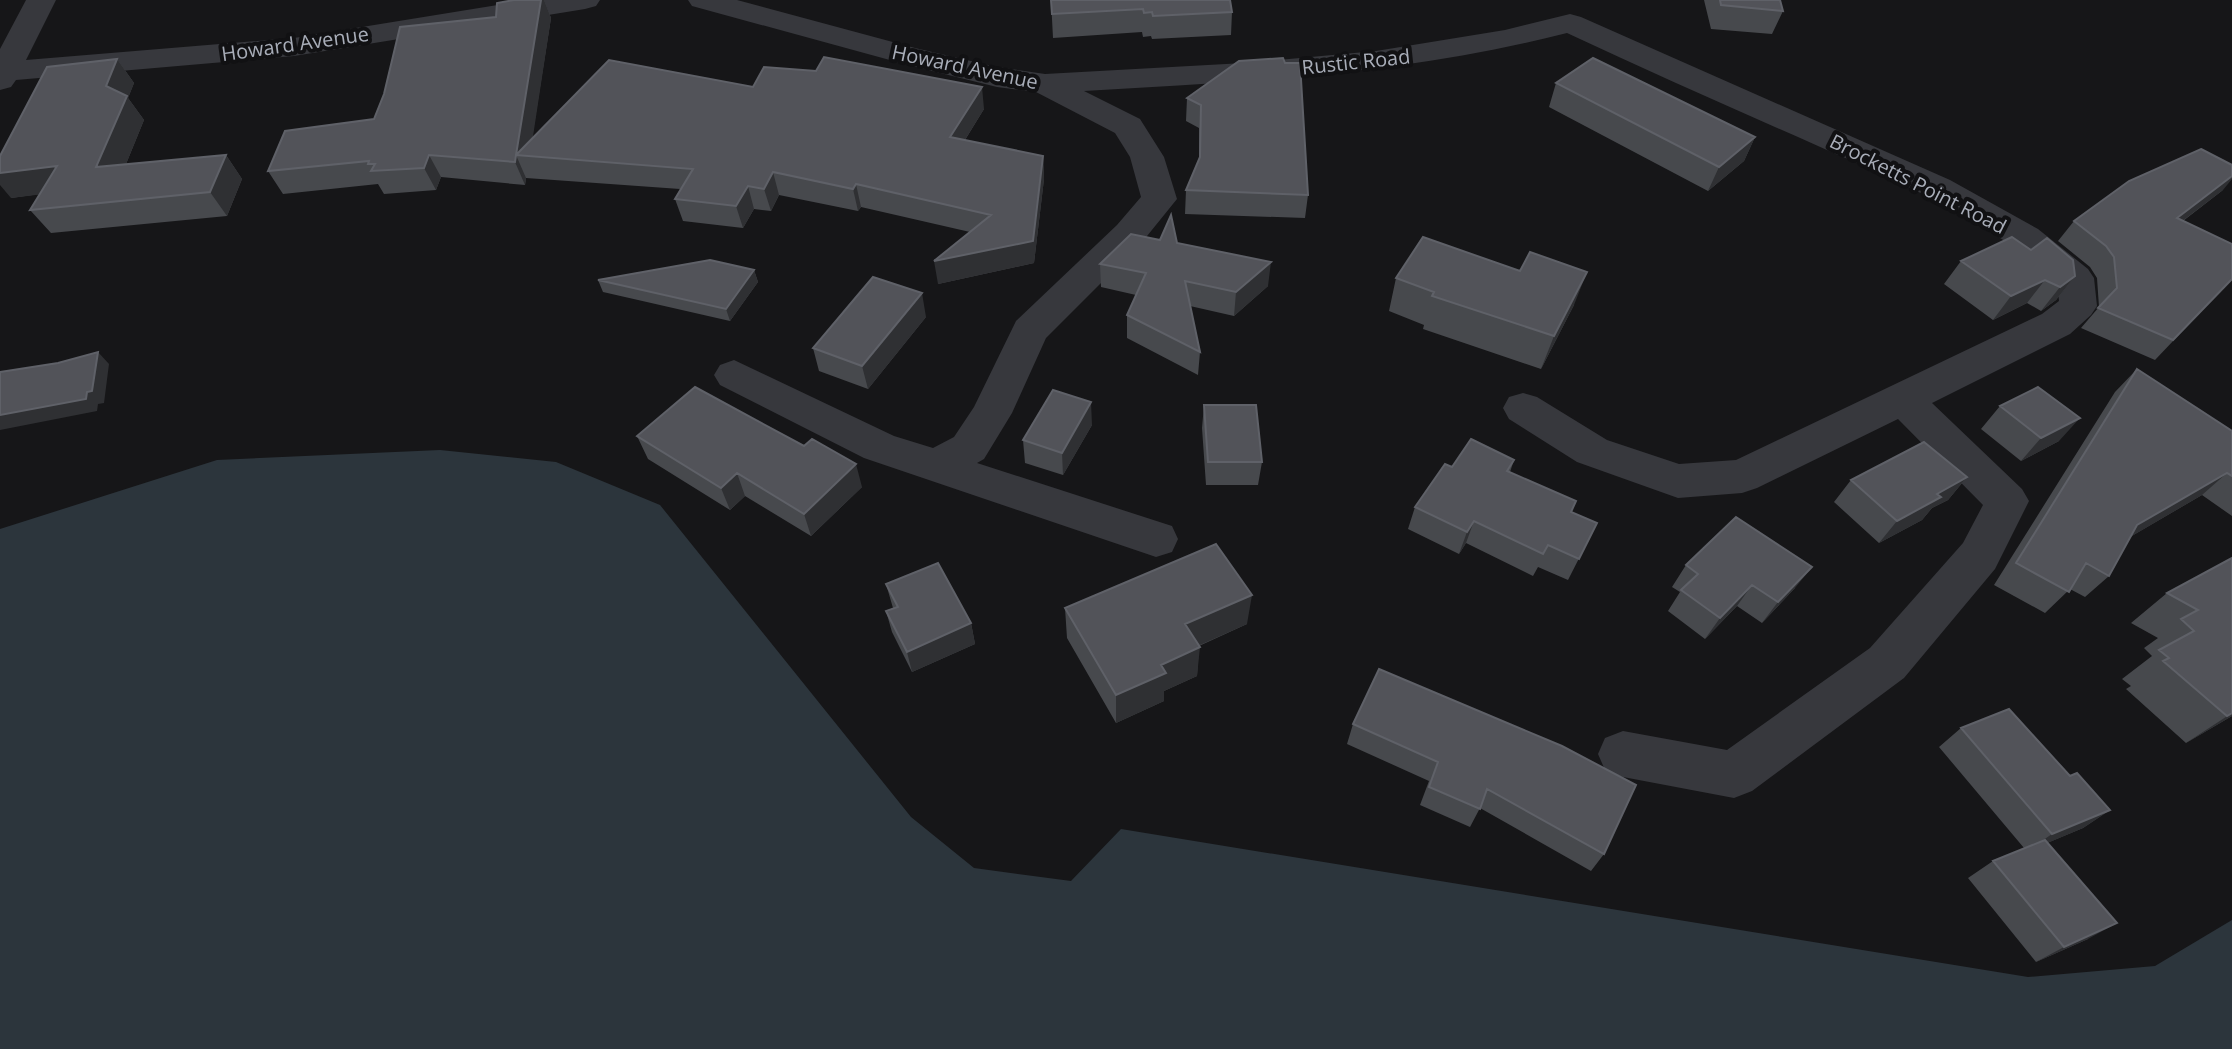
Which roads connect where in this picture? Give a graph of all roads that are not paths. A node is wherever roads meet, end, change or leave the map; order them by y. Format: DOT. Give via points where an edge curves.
graph roads {
  1 [pos="41,0"];
  2 [pos="585,0"];
  3 [pos="703,0"];
  4 [pos="1577,12"];
  5 [pos="2,75"];
  6 [pos="1044,83"];
  7 [pos="734,375"];
  8 [pos="1904,400"];
  9 [pos="1523,408"];
  10 [pos="937,466"];
  11 [pos="1156,539"];
  12 [pos="1623,754"];
  1 -- 5 [label="street"];
  2 -- 5 [label="street, Howard Avenue" via="294,47"];
  3 -- 6 [label="street, Howard Avenue" via="908,56"];
  4 -- 6 [label="street, Rustic Road" via="1522,37 1317,67"];
  4 -- 8 [label="street, Brocketts Point Road" via="1915,177 2037,245 2075,278 2078,306 2056,324"];
  6 -- 10 [label="street, Howard Avenue" via="1128,126 1147,157 1159,199 1030,331 969,448"];
  7 -- 10 [label="street" via="879,447"];
  8 -- 9 [label="street, Brocketts Point Road" via="1742,476 1678,481 1592,451"];
  8 -- 12 [label="street" via="2007,501 1979,556 1887,663 1734,775"];
  10 -- 11 [label="street"];
}
